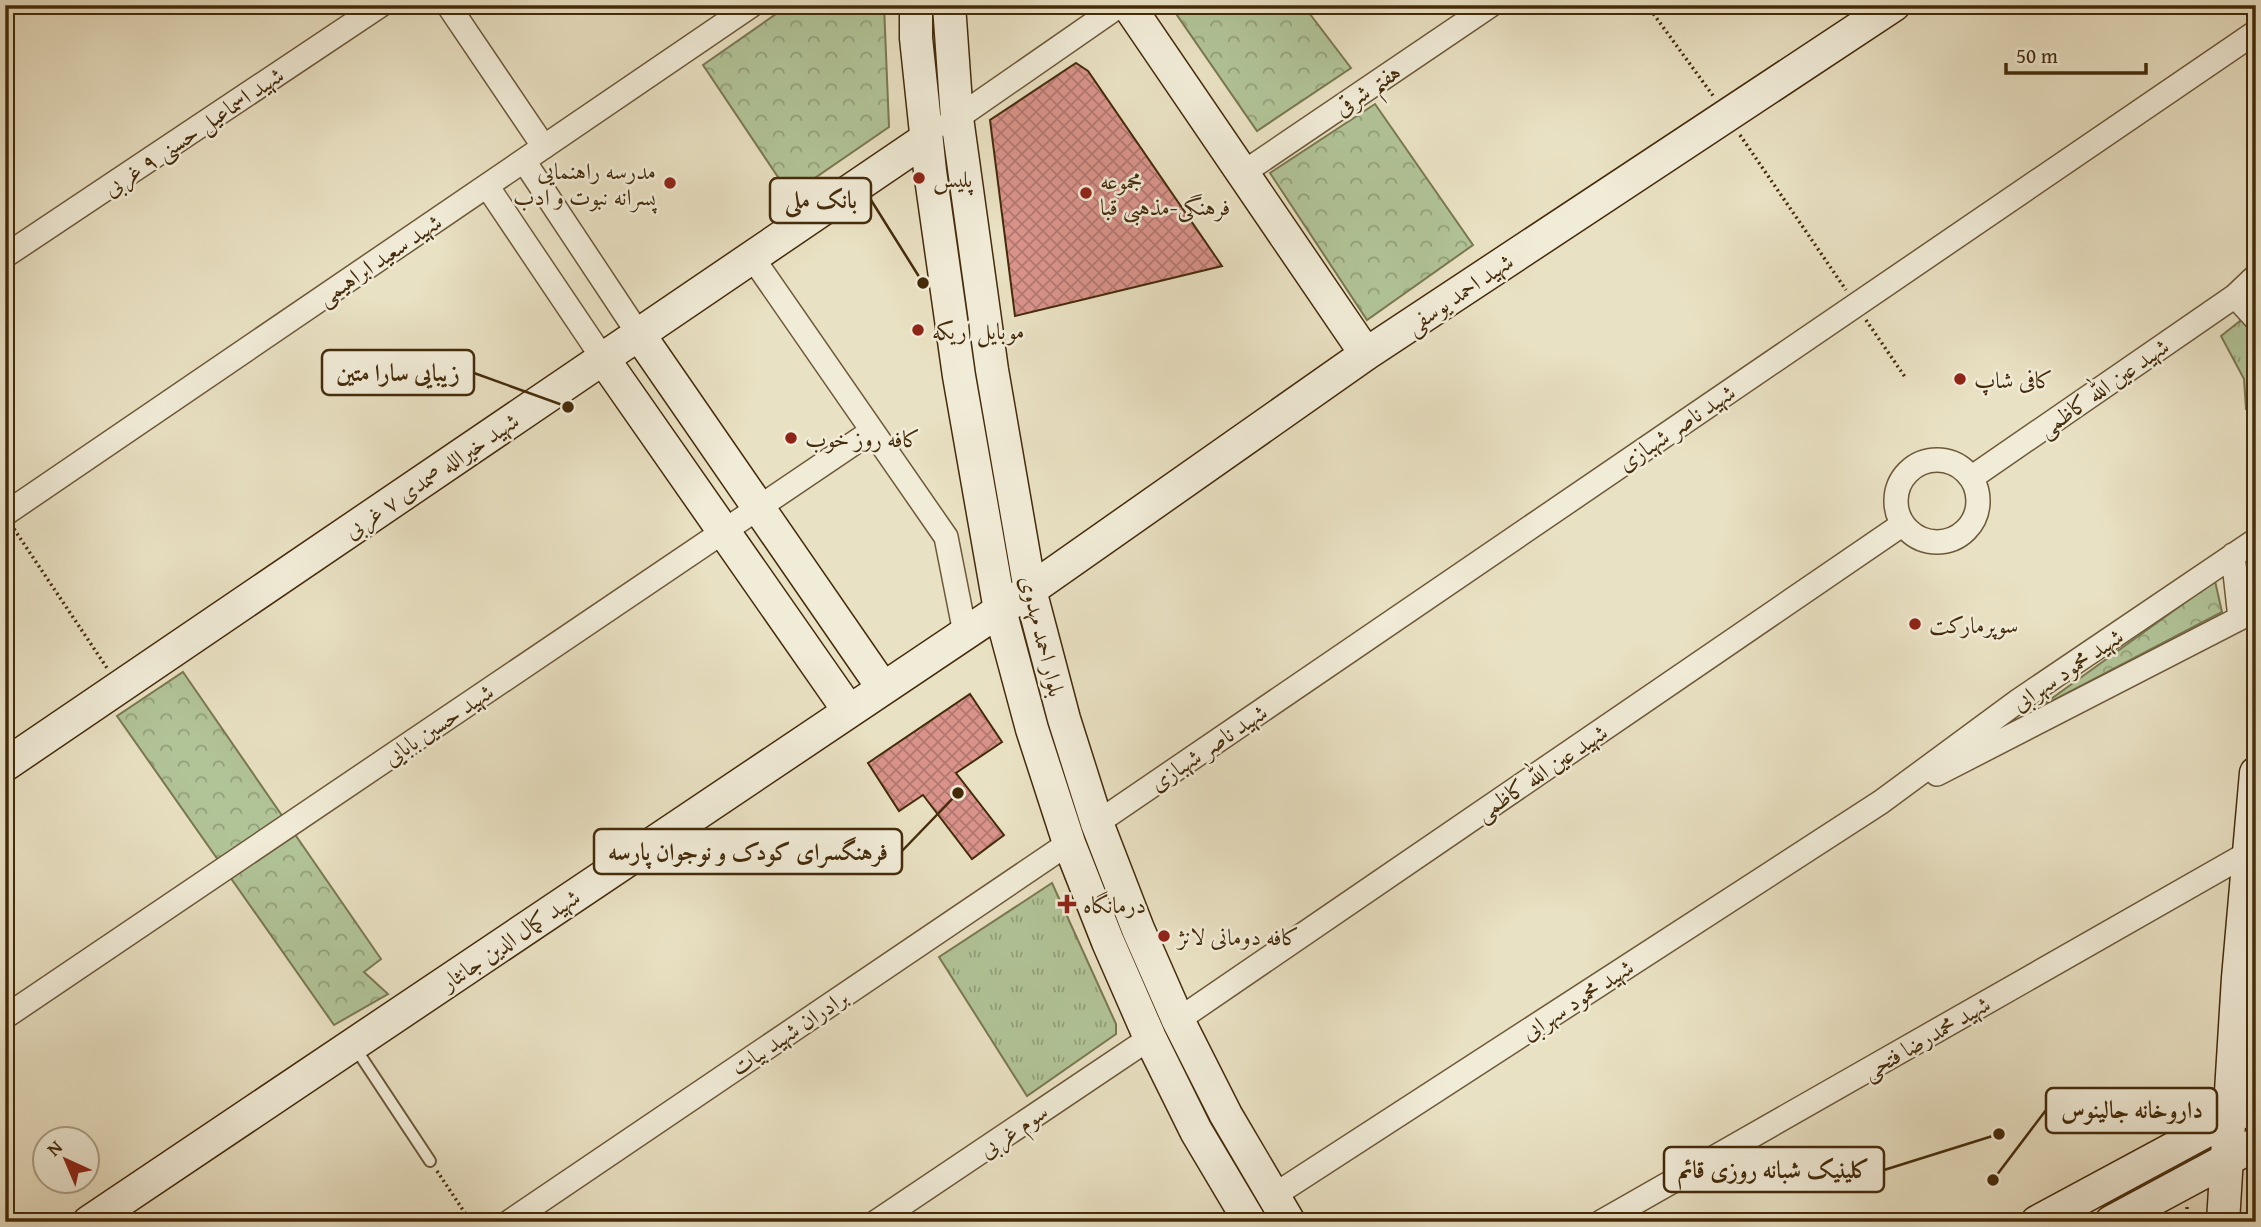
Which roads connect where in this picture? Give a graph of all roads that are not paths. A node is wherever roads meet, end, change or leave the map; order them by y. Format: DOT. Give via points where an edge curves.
graph roads {
  1 [pos="381,5"];
  2 [pos="448,5"];
  3 [pos="752,5"];
  4 [pos="916,5"];
  5 [pos="949,5"];
  6 [pos="1120,5"];
  7 [pos="1128,5"];
  8 [pos="1491,5"];
  9 [pos="1894,5"];
  10 [pos="2256,32"];
  11 [pos="957,118"];
  12 [pos="926,138"];
  13 [pos="544,147"];
  14 [pos="524,161"];
  15 [pos="1243,173"];
  16 [pos="486,186"];
  17 [pos="5,256"];
  18 [pos="752,257"];
  19 [pos="2256,276"];
  20 [pos="2235,296"];
  21 [pos="2256,319"];
  22 [pos="638,333"];
  23 [pos="1366,354"];
  24 [pos="602,358"];
  25 [pos="872,431"];
  26 [pos="1971,478"];
  27 [pos="758,507"];
  28 [pos="9,520"];
  29 [pos="1903,524"];
  30 [pos="722,531"];
  31 [pos="2256,540"];
  32 [pos="2234,555"];
  33 [pos="1030,590"];
  34 [pos="1000,610"];
  35 [pos="2248,614"];
  36 [pos="965,633"];
  37 [pos="883,688"];
  38 [pos="2018,701"];
  39 [pos="849,711"];
  40 [pos="2032,727"];
  41 [pos="5,765"];
  42 [pos="2256,773"];
  43 [pos="1881,802"];
  44 [pos="1097,823"];
  45 [pos="1069,843"];
  46 [pos="2250,852"];
  47 [pos="5,1017"];
  48 [pos="1178,1020"];
  49 [pos="1150,1038"];
  50 [pos="353,1044"];
  51 [pos="2242,1111"];
  52 [pos="2256,1144"];
  53 [pos="2226,1160"];
  54 [pos="430,1161"];
  55 [pos="1281,1209"];
  56 [pos="89,1222"];
  57 [pos="509,1222"];
  58 [pos="876,1222"];
  59 [pos="1250,1222"];
  60 [pos="1601,1222"];
  61 [pos="2037,1222"];
  62 [pos="2111,1222"];
  63 [pos="2223,1222"];
  1 -- 17 [label="street, شهید اسماعیل حسنی ۹ غربی"];
  2 -- 13 [label="street"];
  3 -- 13 [label="street, شهید سعید ابراهیمی"];
  4 -- 12 [label="street, بلوار احمد مهدوی"];
  5 -- 11 [label="street, بلوار احمد مهدوی"];
  6 -- 11 [label="street"];
  7 -- 15 [label="street"];
  8 -- 15 [label="street, هفتم شرقی"];
  9 -- 23 [label="street, شهید احمد یوسفی"];
  10 -- 44 [label="street, شهید ناصر شهبازی"];
  11 -- 12 [label="street"];
  11 -- 33 [label="street, بلوار احمد مهدوی" via="992,370"];
  12 -- 18 [label="street, شهید خیرالله صمدی ۷ غربی"];
  12 -- 34 [label="street, بلوار احمد مهدوی" via="959,376"];
  13 -- 14 [label="street, شهید سعید ابراهیمی"];
  14 -- 16 [label="street, شهید سعید ابراهیمی"];
  14 -- 22 [label="street"];
  15 -- 23 [label="street"];
  16 -- 24 [label="street"];
  16 -- 28 [label="street, شهید سعید ابراهیمی"];
  18 -- 22 [label="street, شهید خیرالله صمدی ۷ غربی"];
  18 -- 25 [label="street"];
  19 -- 20 [label="street, شهید عین الله کاظمی"];
  20 -- 21 [label="street"];
  20 -- 26 [label="street, شهید عین الله کاظمی"];
  22 -- 24 [label="street, شهید خیرالله صمدی ۷ غربی"];
  22 -- 27 [label="street"];
  23 -- 33 [label="street, شهید احمد یوسفی"];
  24 -- 30 [label="street"];
  24 -- 41 [label="street, شهید خیرالله صمدی ۷ غربی"];
  25 -- 27 [label="street, شهید حسین بابایی"];
  25 -- 36 [label="street" via="946,537"];
  26 -- 29 [label="street" via="1945,461 1914,468 1897,494"];
  26 -- 29 [label="street" via="1977,509 1960,535 1929,542"];
  27 -- 30 [label="street, شهید حسین بابایی"];
  27 -- 37 [label="street"];
  29 -- 48 [label="street, شهید عین الله کاظمی"];
  30 -- 39 [label="street"];
  30 -- 47 [label="street, شهید حسین بابایی"];
  31 -- 32 [label="street, شهید محمود سهرابی"];
  32 -- 35 [label="street"];
  32 -- 38 [label="street, شهید محمود سهرابی"];
  33 -- 34 [label="street, شهید احمد یوسفی"];
  33 -- 44 [label="street, بلوار احمد مهدوی"];
  34 -- 36 [label="street, شهید کمال الدین جانثار"];
  34 -- 45 [label="street, بلوار احمد مهدوی"];
  35 -- 40 [label="street, شهید محمود سهرابی"];
  36 -- 37 [label="street, شهید کمال الدین جانثار"];
  37 -- 39 [label="street, شهید کمال الدین جانثار"];
  38 -- 40 [label="street" via="2017,719"];
  38 -- 43 [label="street, شهید محمود سهرابی"];
  39 -- 50 [label="street, شهید کمال الدین جانثار"];
  40 -- 43 [label="street, شهید محمود سهرابی"];
  42 -- 46 [label="street"];
  43 -- 55 [label="street, شهید محمود سهرابی"];
  44 -- 48 [label="street, بلوار احمد مهدوی"];
  45 -- 49 [label="street, بلوار احمد مهدوی"];
  45 -- 57 [label="street, برادران شهید بیات"];
  46 -- 51 [label="street" via="2238,978"];
  46 -- 60 [label="street, شهید محمدرضا فتحی"];
  48 -- 49 [label="street"];
  48 -- 55 [label="street, بلوار احمد مهدوی"];
  49 -- 58 [label="street, سوم غربی"];
  49 -- 59 [label="street, بلوار احمد مهدوی" via="1196,1131"];
  50 -- 54 [label="lane"];
  50 -- 56 [label="street, شهید کمال الدین جانثار"];
  51 -- 53 [label="street"];
  51 -- 61 [label="street"];
  52 -- 53 [label="street"];
  53 -- 62 [label="street"];
  53 -- 63 [label="street"];
}
